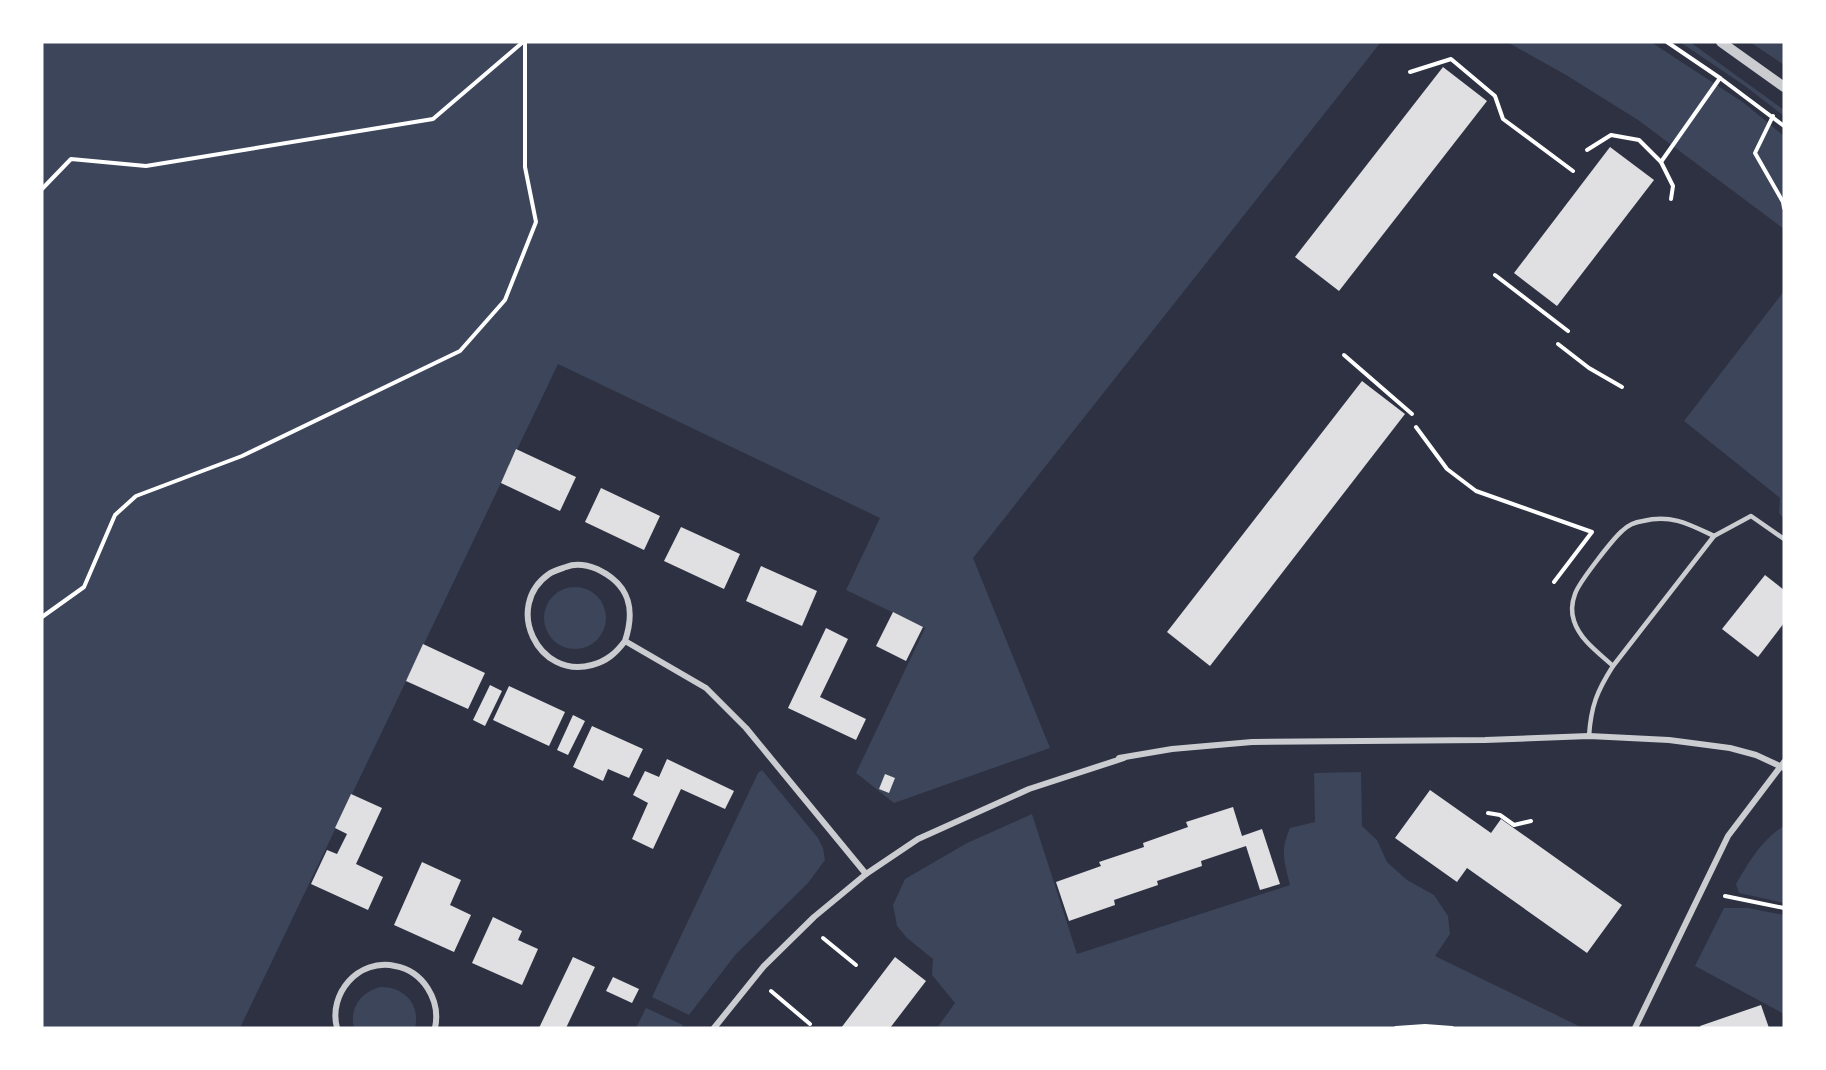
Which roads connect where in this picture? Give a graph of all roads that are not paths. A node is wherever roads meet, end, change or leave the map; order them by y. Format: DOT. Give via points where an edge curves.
graph roads {
  1 [pos="1721,42"];
  2 [pos="1784,87"];
  3 [pos="1714,536"];
  4 [pos="1784,539"];
  5 [pos="625,641"];
  6 [pos="1613,666"];
  7 [pos="1589,736"];
  8 [pos="1133,755"];
  9 [pos="1119,758"];
  10 [pos="1783,765"];
  11 [pos="866,874"];
  12 [pos="337,1028"];
  13 [pos="435,1028"];
  14 [pos="714,1028"];
  15 [pos="1635,1028"];
  1 -- 2 [label="street"];
  3 -- 4 [label="lane" via="1751,516"];
  3 -- 6 [label="lane"];
  3 -- 6 [label="lane" via="1680,520 1663,518 1633,523 1622,531 1580,584 1574,595 1575,623 1586,641"];
  5 -- 5 [label="street" via="604,661 582,668 564,666 543,653 532,639 527,619 536,587 549,574 570,565 588,565 612,576 624,590 630,606"];
  5 -- 11 [label="street" via="706,688 747,728"];
  6 -- 7 [label="lane" via="1599,688"];
  7 -- 8 [label="street" via="1252,742"];
  7 -- 10 [label="street" via="1730,748"];
  8 -- 9 [label="street"];
  8 -- 11 [label="street" via="1029,789 918,839"];
  10 -- 15 [label="street" via="1728,836"];
  11 -- 14 [label="street" via="764,966"];
  12 -- 13 [label="street" via="336,1001 343,987 356,974 377,965 395,966 418,976 435,1005"];
}
